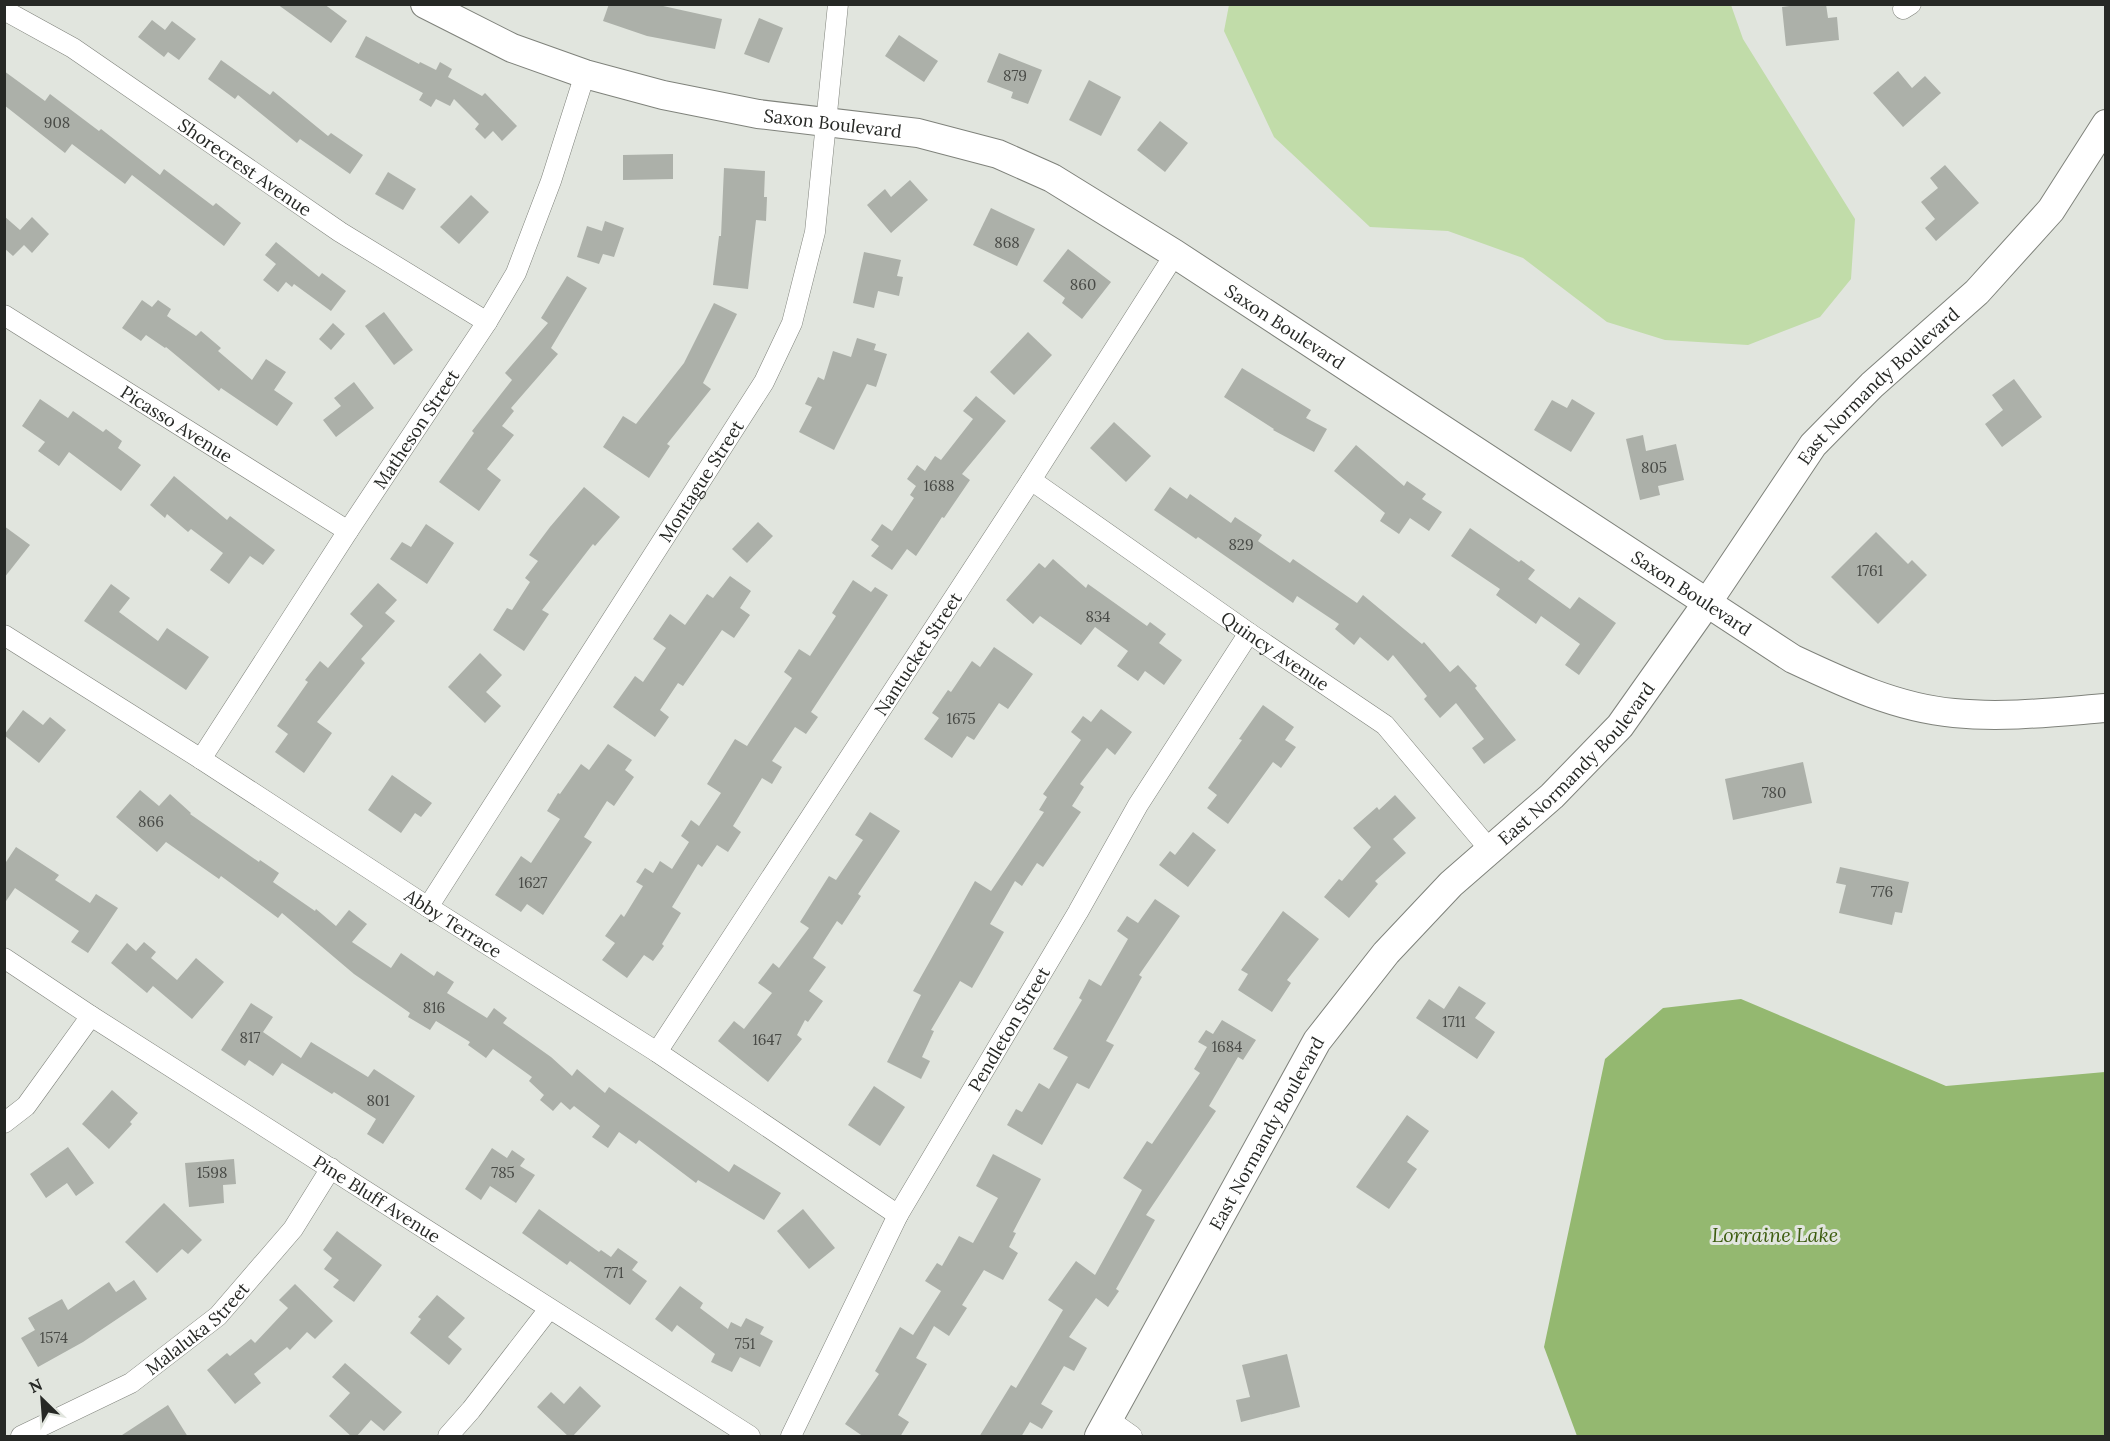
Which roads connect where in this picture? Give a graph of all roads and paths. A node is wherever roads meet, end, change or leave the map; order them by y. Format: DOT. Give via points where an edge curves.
graph roads {
  1 [pos="425,4"];
  2 [pos="838,4"];
  3 [pos="4,10"];
  4 [pos="585,74"];
  5 [pos="826,121"];
  6 [pos="2106,124"];
  7 [pos="1175,254"];
  8 [pos="4,315"];
  9 [pos="487,322"];
  10 [pos="1031,480"];
  11 [pos="348,531"];
  12 [pos="1707,603"];
  13 [pos="1249,633"];
  14 [pos="6,640"];
  15 [pos="2106,708"];
  16 [pos="201,759"];
  17 [pos="1491,852"];
  18 [pos="428,907"];
  19 [pos="4,958"];
  20 [pos="91,1016"];
  21 [pos="657,1052"];
  22 [pos="4,1123"];
  23 [pos="331,1168"];
  24 [pos="898,1215"];
  25 [pos="549,1309"];
  26 [pos="1103,1428"];
  27 [pos="21,1437"];
  28 [pos="448,1437"];
  29 [pos="750,1437"];
  30 [pos="791,1437"];
  31 [pos="1132,1437"];
  1 -- 4 [label="main road, Saxon Boulevard" via="512,48"];
  2 -- 5 [label="street, Montague Street"];
  3 -- 9 [label="street, Shorecrest Avenue" via="73,48 340,232"];
  4 -- 5 [label="main road, Saxon Boulevard" via="758,114"];
  4 -- 9 [label="street, Matheson Street" via="516,273"];
  5 -- 7 [label="main road, Saxon Boulevard" via="918,133 998,154 1052,178"];
  5 -- 18 [label="street, Montague Street" via="815,232 792,323 764,382"];
  6 -- 12 [label="main road, East Normandy Boulevard" via="2051,210 1977,292 1872,385 1813,445"];
  7 -- 10 [label="street, Nantucket Street"];
  7 -- 12 [label="main road, Saxon Boulevard"];
  8 -- 11 [label="street, Picasso Avenue"];
  9 -- 11 [label="street, Matheson Street"];
  10 -- 13 [label="street, Quincy Avenue"];
  10 -- 21 [label="street, Nantucket Street"];
  11 -- 16 [label="street, Matheson Street"];
  12 -- 15 [label="main road, Saxon Boulevard" via="1793,659 1892,701 1953,713 2033,714"];
  12 -- 17 [label="main road, East Normandy Boulevard" via="1620,726"];
  13 -- 17 [label="street, Quincy Avenue" via="1386,725"];
  13 -- 24 [label="street, Pendleton Street" via="1138,805"];
  14 -- 16 [label="street, Abby Terrace"];
  16 -- 18 [label="street, Abby Terrace"];
  17 -- 26 [label="main road, East Normandy Boulevard" via="1451,884 1386,953 1317,1041"];
  18 -- 21 [label="street, Abby Terrace"];
  19 -- 20 [label="street, Pine Bluff Avenue"];
  20 -- 22 [label="street" via="26,1106"];
  20 -- 23 [label="street, Pine Bluff Avenue"];
  21 -- 24 [label="street, Abby Terrace"];
  23 -- 25 [label="street, Pine Bluff Avenue"];
  23 -- 27 [label="street, Malaluka Street" via="293,1229 218,1316 131,1383"];
  24 -- 30 [label="street, Pendleton Street"];
  25 -- 28 [label="street"];
  25 -- 29 [label="street, Pine Bluff Avenue"];
  26 -- 31 [label="street"];
}
